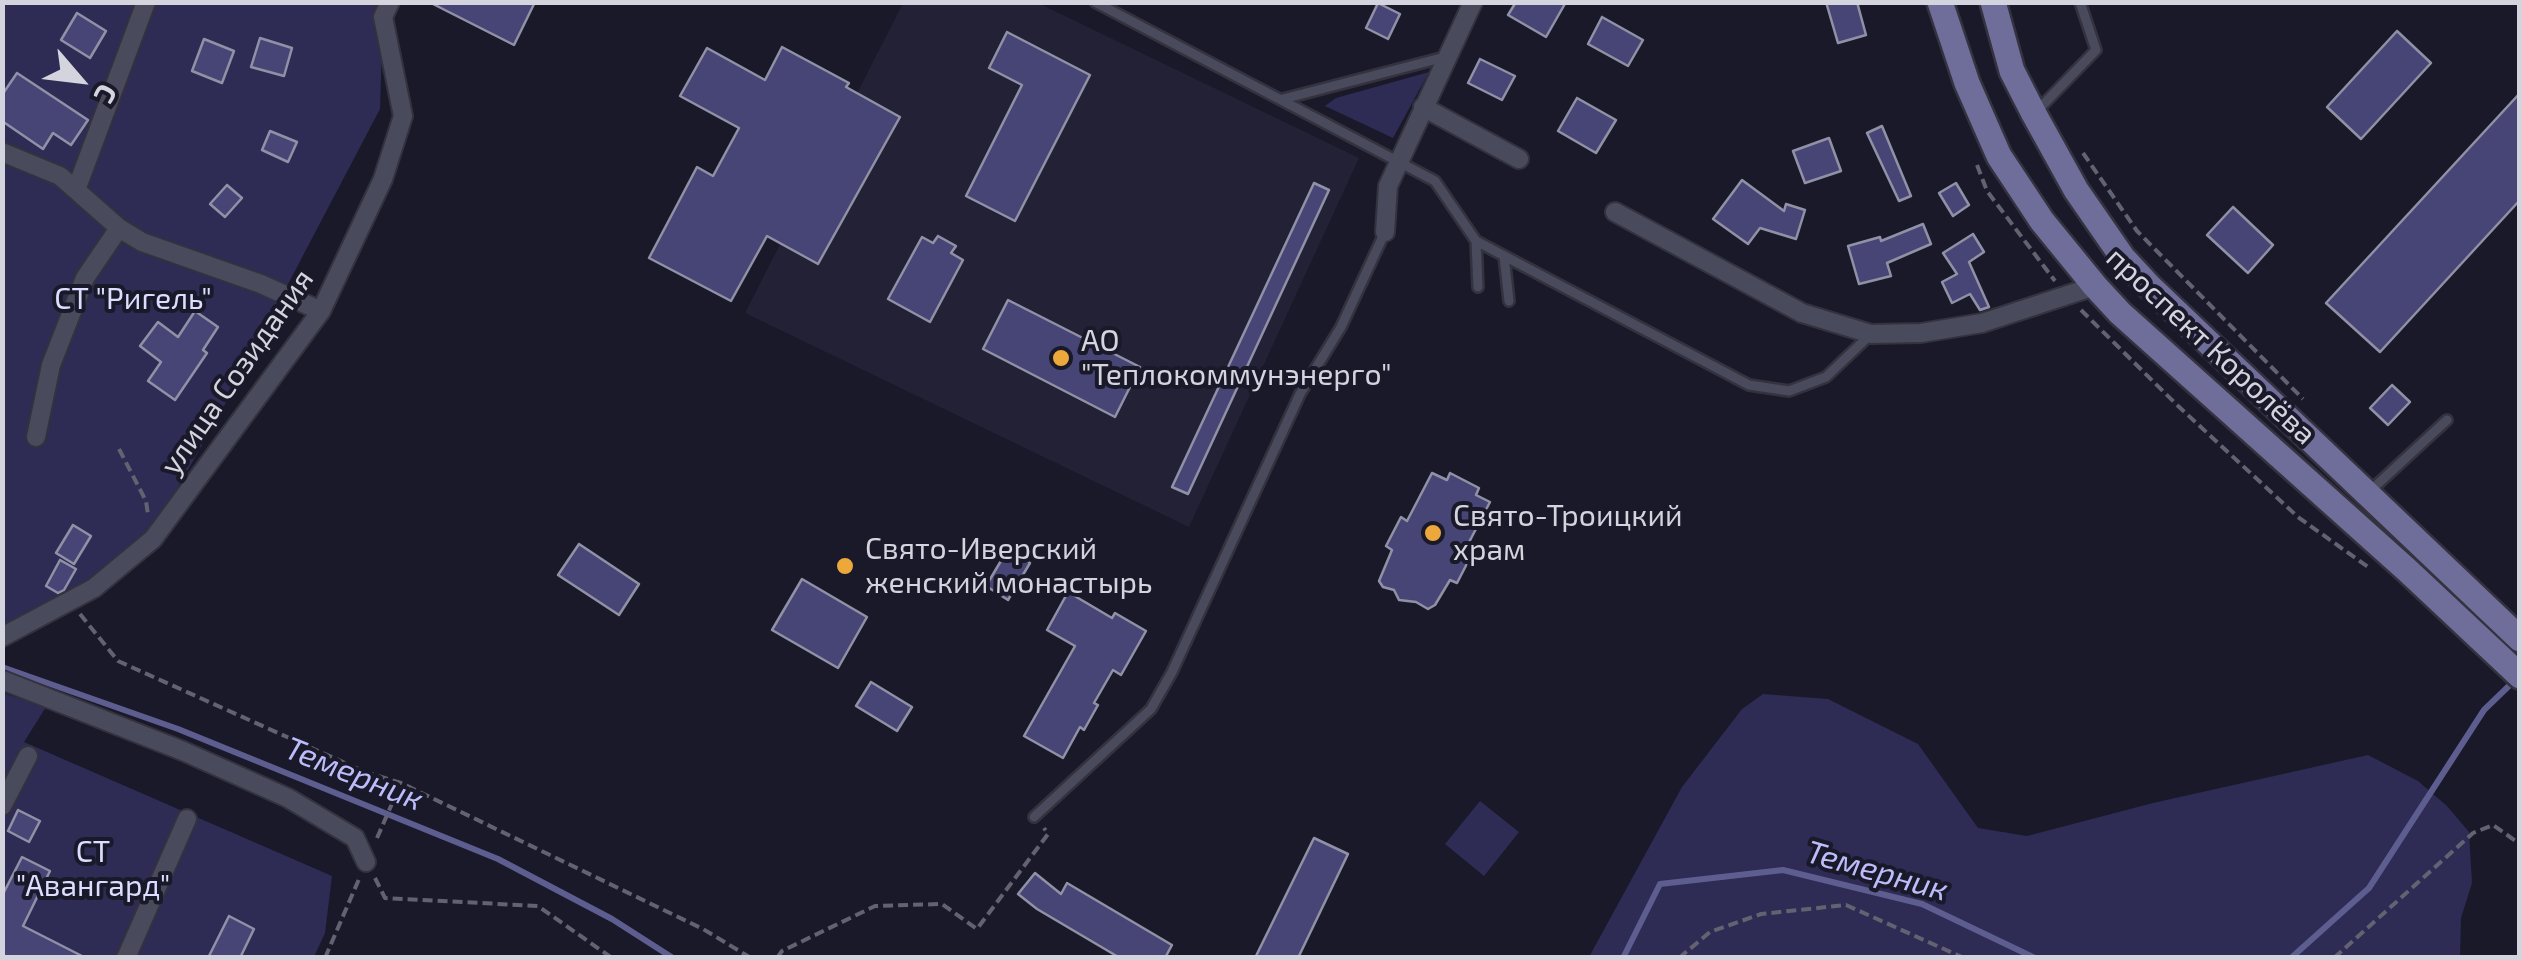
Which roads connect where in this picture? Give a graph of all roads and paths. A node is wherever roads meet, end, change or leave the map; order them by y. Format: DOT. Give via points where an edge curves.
graph roads {
  1 [pos="146,2"];
  2 [pos="390,2"];
  3 [pos="1095,2"];
  4 [pos="1473,2"];
  5 [pos="1940,2"];
  6 [pos="1992,2"];
  7 [pos="2080,2"];
  8 [pos="1448,57"];
  9 [pos="1283,98"];
  10 [pos="1423,107"];
  11 [pos="2034,114"];
  12 [pos="2080,149"];
  13 [pos="2,152"];
  14 [pos="1518,159"];
  15 [pos="1399,162"];
  16 [pos="76,190"];
  17 [pos="1616,212"];
  18 [pos="119,228"];
  19 [pos="1385,232"];
  20 [pos="1476,241"];
  21 [pos="1504,256"];
  22 [pos="2095,286"];
  23 [pos="1478,287"];
  24 [pos="1509,301"];
  25 [pos="321,310"];
  26 [pos="1871,334"];
  27 [pos="2314,410"];
  28 [pos="2446,420"];
  29 [pos="36,436"];
  30 [pos="120,449"];
  31 [pos="2367,494"];
  32 [pos="153,539"];
  33 [pos="71,603"];
  34 [pos="2,638"];
  35 [pos="2520,638"];
  36 [pos="2520,676"];
  37 [pos="2,680"];
  38 [pos="28,756"];
  39 [pos="401,783"];
  40 [pos="2,806"];
  41 [pos="1034,817"];
  42 [pos="187,819"];
  43 [pos="382,827"];
  44 [pos="2520,844"];
  45 [pos="366,862"];
  46 [pos="126,958"];
  47 [pos="325,958"];
  48 [pos="612,958"];
  49 [pos="751,958"];
  50 [pos="777,958"];
  51 [pos="1679,958"];
  52 [pos="1964,958"];
  53 [pos="2334,958"];
  1 -- 16 [label="street"];
  2 -- 25 [label="street, улица Созидания" via="383,16 403,116 383,178"];
  3 -- 9 [label="lane"];
  4 -- 8 [label="street"];
  5 -- 22 [label="main road, проспект Королёва" via="1999,156"];
  6 -- 11 [label="main road, проспект Королёва" via="2012,71"];
  7 -- 11 [label="lane" via="2096,50"];
  8 -- 9 [label="lane"];
  8 -- 10 [label="street"];
  9 -- 15 [label="lane"];
  10 -- 14 [label="street"];
  10 -- 15 [label="street"];
  11 -- 31 [label="main road, проспект Королёва" via="2123,258"];
  12 -- 27 [label="path" via="2137,231"];
  13 -- 16 [label="street" via="60,176"];
  15 -- 19 [label="street" via="1388,186"];
  15 -- 20 [label="lane" via="1435,180"];
  16 -- 18 [label="street"];
  17 -- 26 [label="street" via="1802,314"];
  18 -- 25 [label="street"];
  18 -- 29 [label="street" via="78,295 51,365"];
  19 -- 41 [label="lane" via="1151,709"];
  20 -- 21 [label="lane"];
  20 -- 23 [label="lane"];
  21 -- 24 [label="lane"];
  21 -- 26 [label="lane" via="1749,385 1789,391 1826,377"];
  22 -- 26 [label="street" via="1982,323"];
  22 -- 36 [label="main road, проспект Королёва"];
  25 -- 32 [label="street, улица Созидания"];
  28 -- 31 [label="lane"];
  30 -- 32 [label="path" via="146,501"];
  31 -- 35 [label="main road, проспект Королёва"];
  32 -- 33 [label="street, улица Созидания"];
  33 -- 34 [label="street, улица Созидания"];
  33 -- 39 [label="path" via="118,661"];
  37 -- 45 [label="street" via="288,798 355,838"];
  38 -- 40 [label="street"];
  39 -- 43 [label="path"];
  39 -- 49 [label="path" via="704,928"];
  41 -- 50 [label="path" via="1048,834 978,929 942,904 875,906"];
  42 -- 46 [label="street"];
  44 -- 53 [label="path" via="2492,825 2473,833"];
  45 -- 47 [label="path"];
  45 -- 48 [label="path" via="385,898 538,906"];
  51 -- 52 [label="path" via="1710,932 1761,914 1846,905"];
}
